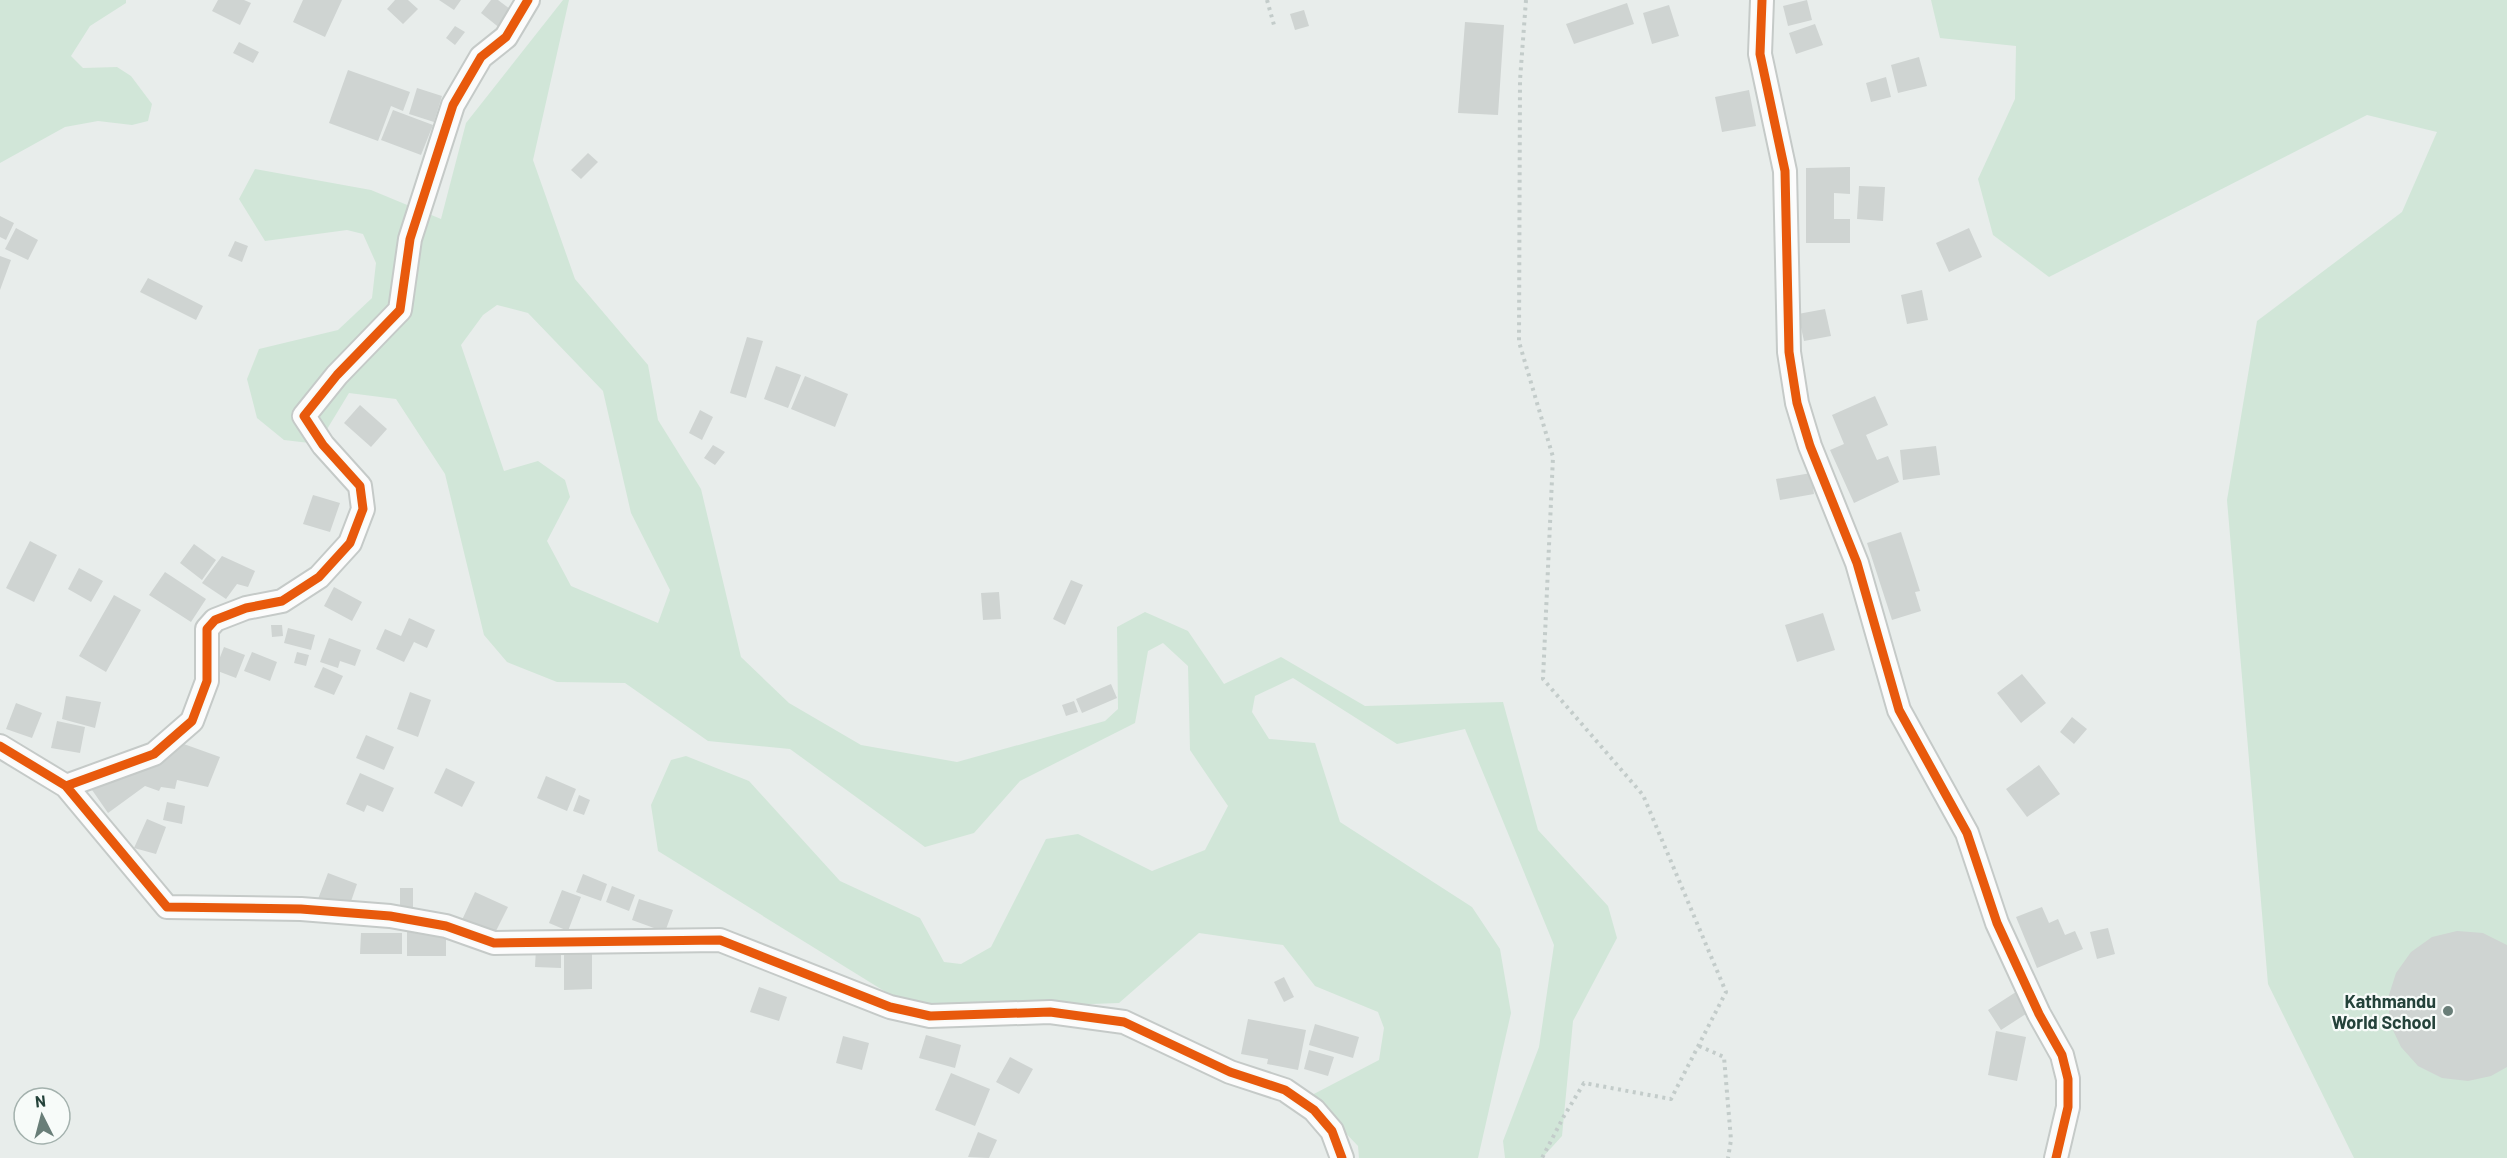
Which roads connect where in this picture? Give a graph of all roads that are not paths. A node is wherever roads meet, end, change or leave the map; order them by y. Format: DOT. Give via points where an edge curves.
graph roads {
  1 [pos="528,0"];
  2 [pos="1761,0"];
  3 [pos="0,746"];
  4 [pos="66,786"];
  5 [pos="1342,1158"];
  6 [pos="2056,1158"];
  1 -- 4 [label="street" via="506,37 480,57 453,105 410,239 400,310 337,375 304,416 360,486 363,510 350,543 319,576 282,601 246,608 215,620 207,629 207,681 192,721 154,754"];
  2 -- 6 [label="street" via="1760,54 1785,171 1790,352 1797,403 1857,563 1899,710 1967,833 1997,923 2062,1055 2068,1080 2068,1107"];
  3 -- 4 [label="street"];
  4 -- 5 [label="street" via="167,908 301,909 390,916 446,926 494,943 720,940 890,1006 930,1016 1050,1012 1124,1022 1230,1072 1285,1090 1314,1110 1332,1131"];
}
